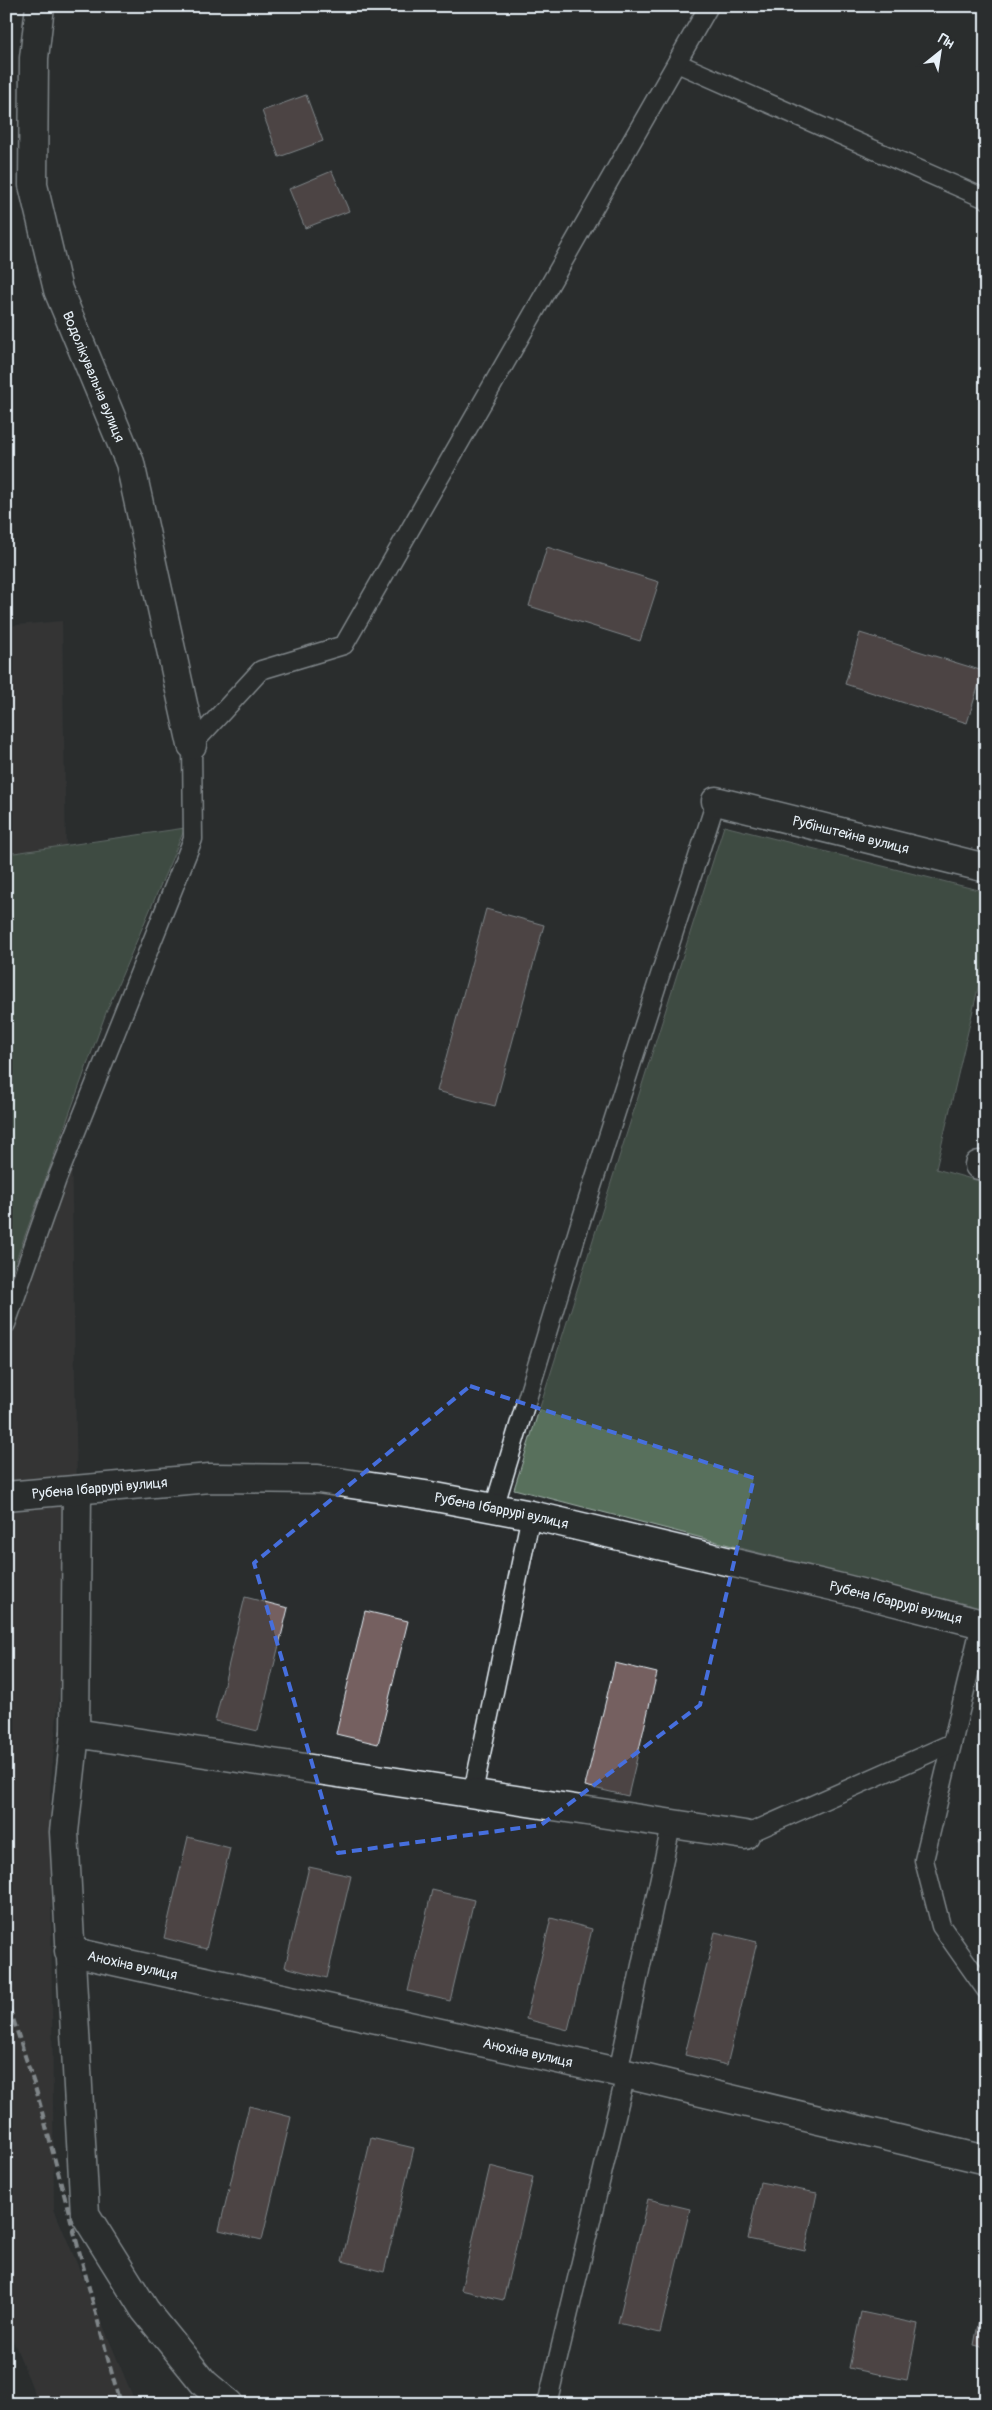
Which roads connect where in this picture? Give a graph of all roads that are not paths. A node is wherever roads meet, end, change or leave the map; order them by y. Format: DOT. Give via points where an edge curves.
graph roads {
  1 [pos="40,6"];
  2 [pos="709,6"];
  3 [pos="677,63"];
  4 [pos="986,198"];
  5 [pos="192,744"];
  6 [pos="716,801"];
  7 [pos="986,868"];
  8 [pos="6,1324"];
  9 [pos="77,1491"];
  10 [pos="6,1496"];
  11 [pos="494,1508"];
  12 [pos="531,1515"];
  13 [pos="983,1624"];
  14 [pos="75,1733"];
  15 [pos="952,1743"];
  16 [pos="473,1792"];
  17 [pos="671,1826"];
  18 [pos="745,1835"];
  19 [pos="70,1951"];
  20 [pos="986,1990"];
  21 [pos="622,2073"];
  22 [pos="986,2160"];
  23 [pos="230,2404"];
  24 [pos="547,2404"];
  1 -- 5 [label="street, Водолікувальна вулиця" via="34,58 33,185 58,290 130,463"];
  2 -- 3 [label="lane"];
  3 -- 4 [label="lane"];
  3 -- 5 [label="lane" via="344,645 261,670"];
  5 -- 8 [label="lane" via="193,839 57,1178"];
  6 -- 7 [label="street, Рубінштейна вулиця"];
  6 -- 11 [label="lane" via="579,1227"];
  9 -- 10 [label="street, Рубена Ібаррурі вулиця"];
  9 -- 11 [label="street, Рубена Ібаррурі вулиця" via="210,1478 318,1479"];
  9 -- 14 [label="street"];
  11 -- 12 [label="street, Рубена Ібаррурі вулиця"];
  12 -- 13 [label="street, Рубена Ібаррурі вулиця"];
  12 -- 16 [label="lane"];
  13 -- 15 [label="lane"];
  14 -- 16 [label="street"];
  14 -- 19 [label="street" via="64,1832"];
  15 -- 18 [label="lane"];
  15 -- 20 [label="lane" via="924,1860 941,1926"];
  16 -- 17 [label="street"];
  17 -- 18 [label="street"];
  17 -- 21 [label="lane"];
  19 -- 21 [label="street, Анохіна вулиця"];
  19 -- 23 [label="street" via="85,2214 145,2310 204,2383"];
  21 -- 22 [label="street, Анохіна вулиця"];
  21 -- 24 [label="lane"];
}
